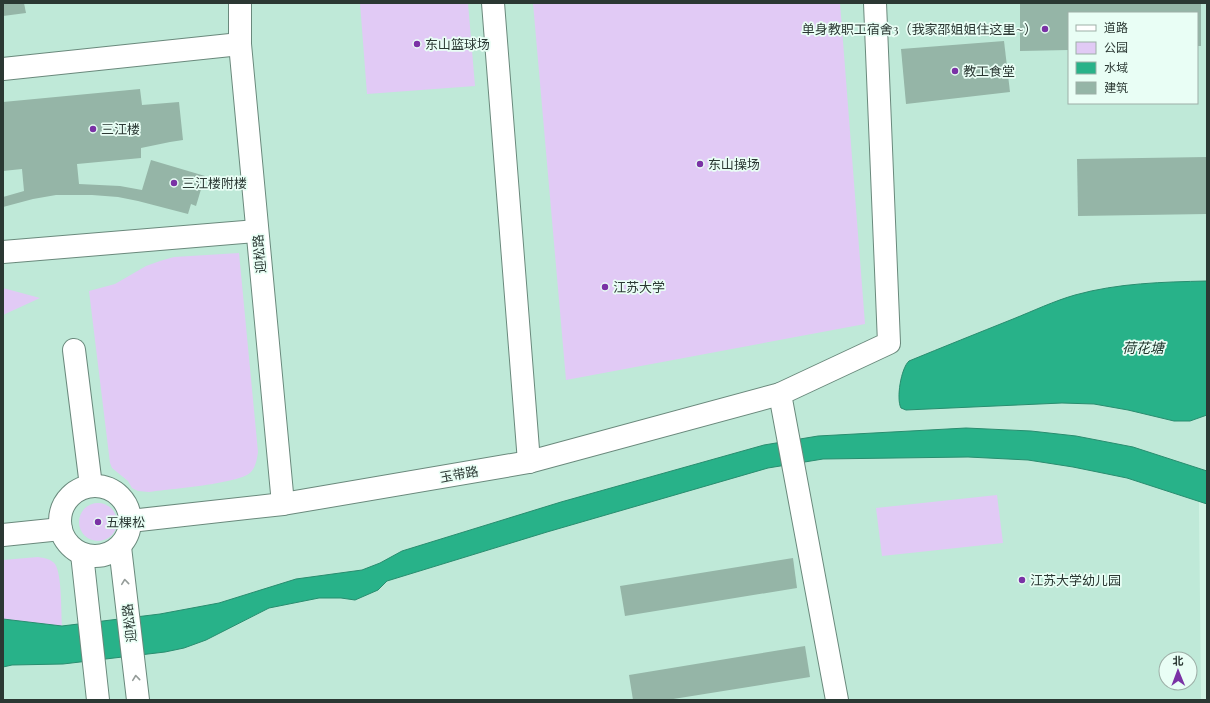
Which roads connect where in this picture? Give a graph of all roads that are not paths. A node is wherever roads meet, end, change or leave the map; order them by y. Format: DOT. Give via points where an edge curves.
graph roads {
  1 [pos="240,3"];
  2 [pos="492,3"];
  3 [pos="875,3"];
  4 [pos="240,44"];
  5 [pos="3,69"];
  6 [pos="257,231"];
  7 [pos="3,252"];
  8 [pos="74,350"];
  9 [pos="780,394"];
  10 [pos="529,462"];
  11 [pos="91,486"];
  12 [pos="283,504"];
  13 [pos="130,521"];
  14 [pos="61,529"];
  15 [pos="3,535"];
  16 [pos="120,547"];
  17 [pos="82,554"];
  18 [pos="98,700"];
  19 [pos="138,700"];
  20 [pos="837,700"];
  1 -- 4 [label="street, 迎松路"];
  2 -- 10 [label="street"];
  3 -- 9 [label="street, 玉带路" via="889,343"];
  4 -- 5 [label="street"];
  4 -- 6 [label="street, 迎松路"];
  6 -- 7 [label="street"];
  6 -- 12 [label="street, 迎松路"];
  8 -- 11 [label="street"];
  9 -- 10 [label="street, 玉带路"];
  9 -- 20 [label="street"];
  10 -- 12 [label="street, 玉带路"];
  11 -- 13 [label="street" via="108,488 122,497 130,512"];
  11 -- 14 [label="street" via="75,492 64,504 59,521"];
  12 -- 13 [label="street, 玉带路"];
  13 -- 16 [label="street" via="127,536"];
  14 -- 15 [label="street"];
  14 -- 17 [label="street" via="70,546"];
  16 -- 17 [label="street" via="108,554 95,557"];
  19 -- 16 [label="street, 迎松路, one-way"];
  17 -- 18 [label="street"];
}
